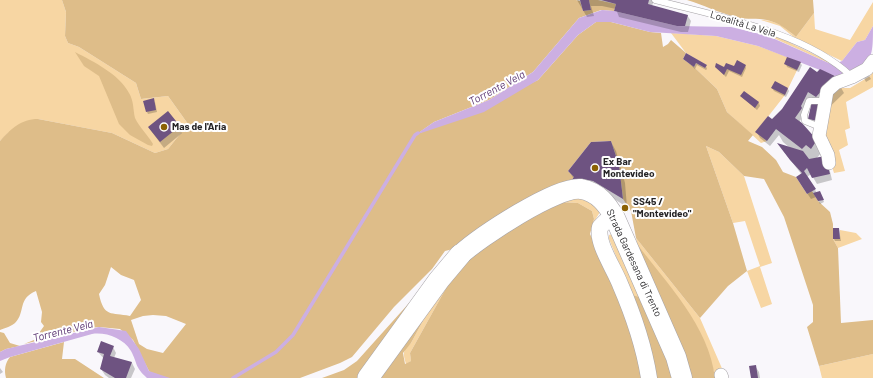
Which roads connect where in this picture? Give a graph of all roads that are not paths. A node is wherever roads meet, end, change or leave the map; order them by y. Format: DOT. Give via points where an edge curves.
graph roads {
  1 [pos="655,0"];
  2 [pos="873,61"];
  3 [pos="849,75"];
  4 [pos="825,102"];
  5 [pos="820,127"];
  6 [pos="829,163"];
  7 [pos="615,218"];
  8 [pos="460,255"];
  9 [pos="368,378"];
  10 [pos="649,378"];
  11 [pos="682,378"];
  1 -- 3 [label="lane, Località La Vela" via="773,32 835,62"];
  2 -- 3 [label="street" via="867,69"];
  3 -- 4 [label="street" via="830,87"];
  4 -- 5 [label="street"];
  4 -- 5 [label="lane" via="809,101 804,116 805,121"];
  5 -- 6 [label="street" via="818,149 828,155"];
  7 -- 8 [label="main road, Strada Gardesana di Trento" via="606,204 593,193 579,189 565,191 502,225"];
  7 -- 10 [label="street" via="606,221 600,227 600,241 628,304"];
  7 -- 11 [label="main road, Strada Gardesana di Trento" via="676,357"];
  8 -- 9 [label="highway, Strada Gardesana di Trento" via="438,280"];
}
